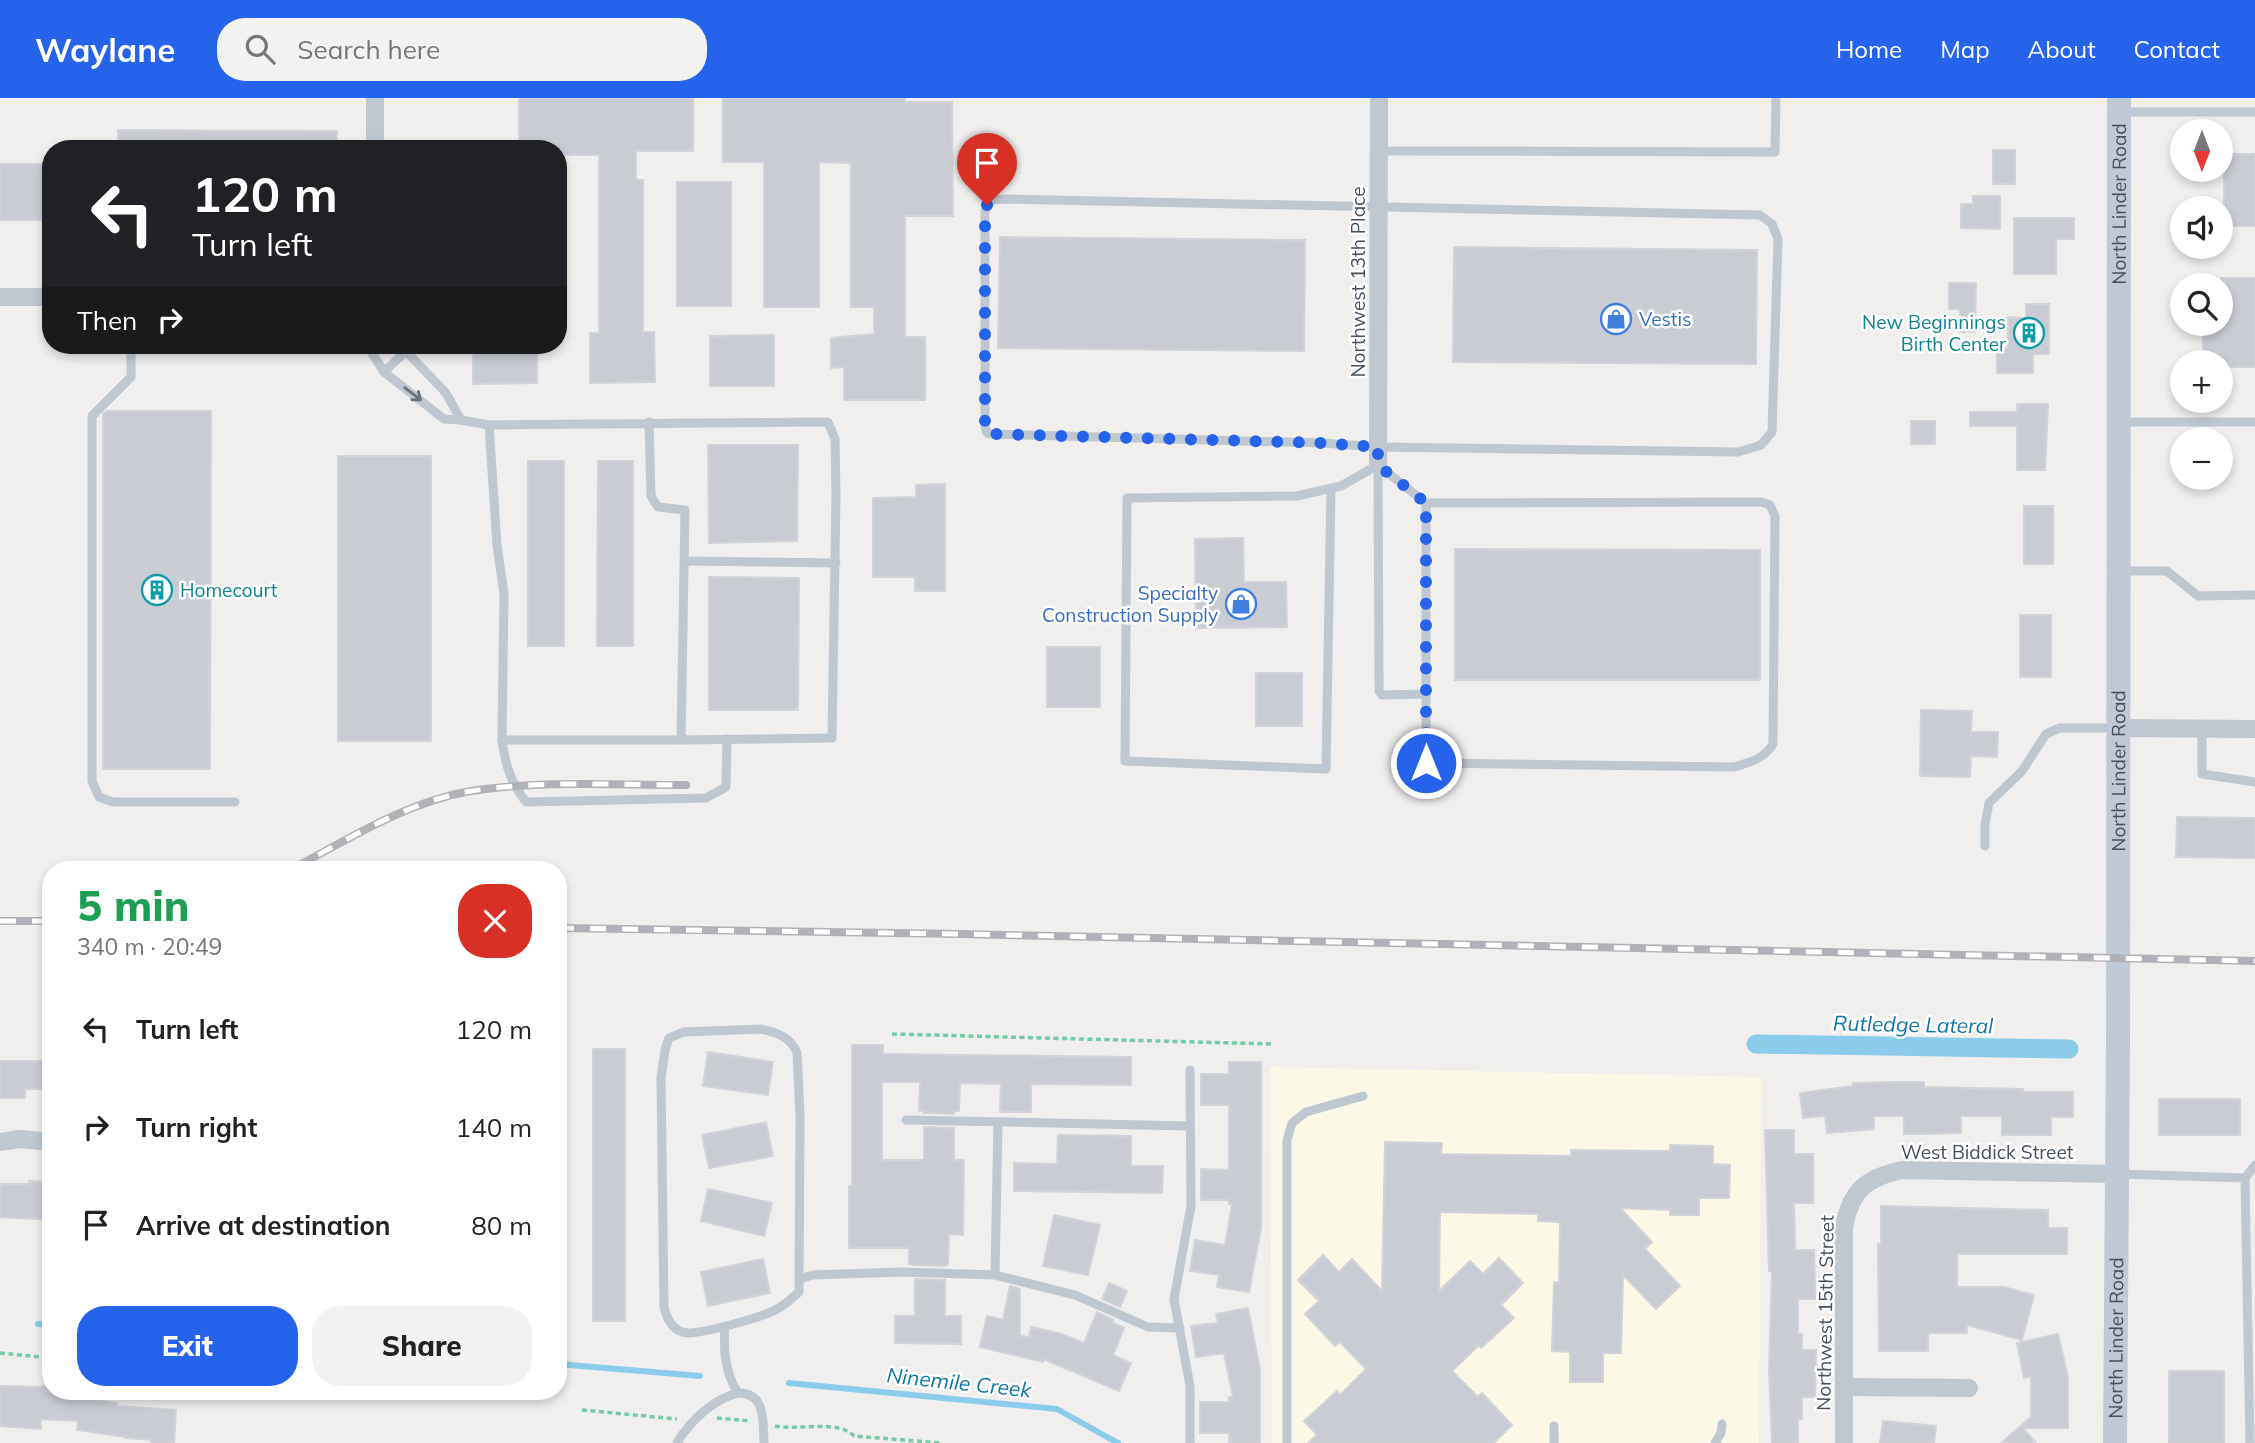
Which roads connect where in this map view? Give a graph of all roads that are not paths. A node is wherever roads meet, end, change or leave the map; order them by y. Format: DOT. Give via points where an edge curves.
graph roads {
  1 [pos="375,98"];
  2 [pos="1379,98"];
  3 [pos="1776,98"];
  4 [pos="2119,105"];
  5 [pos="2255,112"];
  6 [pos="375,140"];
  7 [pos="1379,150"];
  8 [pos="1379,207"];
  9 [pos="0,297"];
  10 [pos="42,297"];
  11 [pos="131,354"];
  12 [pos="373,354"];
  13 [pos="398,354"];
  14 [pos="407,354"];
  15 [pos="384,372"];
  16 [pos="461,421"];
  17 [pos="649,422"];
  18 [pos="2118,422"];
  19 [pos="2255,422"];
  20 [pos="489,425"];
  21 [pos="1378,456"];
  22 [pos="1331,488"];
  23 [pos="1426,503"];
  24 [pos="684,561"];
  25 [pos="836,563"];
  26 [pos="2118,571"];
  27 [pos="2255,595"];
  28 [pos="1426,694"];
  29 [pos="2118,728"];
  30 [pos="2202,728"];
  31 [pos="2255,729"];
  32 [pos="727,739"];
  33 [pos="502,740"];
  34 [pos="681,740"];
  35 [pos="2255,782"];
  36 [pos="235,802"];
  37 [pos="1985,846"];
  38 [pos="1190,1070"];
  39 [pos="1363,1096"];
  40 [pos="906,1120"];
  41 [pos="998,1122"];
  42 [pos="1190,1126"];
  43 [pos="42,1141"];
  44 [pos="0,1142"];
  45 [pos="2255,1165"];
  46 [pos="2116,1174"];
  47 [pos="2245,1178"];
  48 [pos="1861,1187"];
  49 [pos="2250,1225"];
  50 [pos="995,1275"];
  51 [pos="799,1279"];
  52 [pos="2251,1312"];
  53 [pos="725,1326"];
  54 [pos="1180,1328"];
  55 [pos="1844,1387"];
  56 [pos="1969,1388"];
  57 [pos="738,1393"];
  58 [pos="2252,1393"];
  59 [pos="1723,1424"];
  60 [pos="1554,1426"];
  61 [pos="677,1443"];
  62 [pos="764,1443"];
  63 [pos="1190,1443"];
  64 [pos="1287,1443"];
  65 [pos="1554,1443"];
  66 [pos="1715,1443"];
  67 [pos="1844,1443"];
  68 [pos="2115,1443"];
  69 [pos="2250,1443"];
  1 -- 6 [label="street"];
  2 -- 7 [label="street, Northwest 13th Place"];
  3 -- 7 [label="lane" via="1775,152"];
  4 -- 5 [label="lane"];
  4 -- 18 [label="main road, North Linder Road"];
  7 -- 8 [label="street, Northwest 13th Place"];
  8 -- 21 [label="street, Northwest 13th Place"];
  8 -- 21 [label="lane" via="1760,215 1772,224 1778,239 1772,432 1761,445 1738,452"];
  8 -- 21 [label="lane" via="1007,199 991,200 985,211 987,432 1322,443"];
  9 -- 10 [label="street"];
  11 -- 36 [label="lane" via="131,377 92,416 92,781 99,797 113,802"];
  12 -- 15 [label="lane"];
  13 -- 15 [label="lane"];
  14 -- 16 [label="lane" via="446,393"];
  15 -- 16 [label="lane, one-way" via="444,419"];
  16 -- 20 [label="lane"];
  17 -- 20 [label="lane"];
  17 -- 24 [label="lane" via="651,496 658,507 685,510"];
  17 -- 25 [label="lane" via="828,422 835,439"];
  18 -- 19 [label="lane"];
  18 -- 26 [label="main road, North Linder Road"];
  20 -- 33 [label="lane" via="504,594"];
  21 -- 22 [label="lane" via="1341,486"];
  21 -- 23 [label="lane"];
  21 -- 28 [label="lane" via="1379,691 1382,695"];
  22 -- 22 [label="lane" via="1297,496 1127,498 1125,761 1326,769"];
  23 -- 28 [label="lane"];
  23 -- 28 [label="lane" via="1770,505 1775,516 1773,744 1760,758 1734,767 1426,763"];
  24 -- 25 [label="lane"];
  24 -- 34 [label="lane"];
  25 -- 32 [label="lane" via="832,738"];
  26 -- 27 [label="lane" via="2167,571 2198,596"];
  26 -- 29 [label="main road, North Linder Road"];
  29 -- 30 [label="street"];
  29 -- 37 [label="lane" via="2060,728 2046,734 2022,771 1989,803"];
  29 -- 46 [label="main road, North Linder Road"];
  30 -- 31 [label="street"];
  30 -- 35 [label="lane" via="2202,774"];
  32 -- 33 [label="lane" via="726,787 706,798 526,802 514,787"];
  32 -- 34 [label="lane"];
  33 -- 34 [label="lane"];
  38 -- 42 [label="lane"];
  39 -- 64 [label="lane" via="1306,1112 1292,1123 1287,1140"];
  40 -- 41 [label="lane"];
  41 -- 42 [label="lane"];
  41 -- 50 [label="lane"];
  42 -- 54 [label="lane" via="1191,1206 1174,1298"];
  43 -- 44 [label="street"];
  45 -- 47 [label="lane"];
  46 -- 47 [label="lane"];
  46 -- 48 [label="street, West Biddick Street" via="1902,1170 1880,1175"];
  46 -- 68 [label="main road, North Linder Road"];
  47 -- 49 [label="lane"];
  48 -- 55 [label="street, Northwest 15th Street" via="1848,1206 1844,1227"];
  49 -- 52 [label="lane"];
  50 -- 51 [label="lane" via="902,1272"];
  50 -- 54 [label="lane" via="1075,1295 1148,1327"];
  51 -- 53 [label="lane" via="799,1292 781,1307"];
  51 -- 53 [label="lane" via="800,1115 794,1045 776,1032 760,1029 684,1032 669,1038 661,1077 666,1318 688,1333"];
  52 -- 58 [label="lane"];
  53 -- 57 [label="lane" via="725,1361"];
  54 -- 63 [label="lane" via="1190,1386"];
  55 -- 56 [label="street"];
  55 -- 67 [label="street, Northwest 15th Street"];
  57 -- 61 [label="lane" via="723,1397 696,1419"];
  57 -- 62 [label="lane" via="758,1401 764,1415"];
  58 -- 69 [label="lane"];
  59 -- 66 [label="lane"];
  60 -- 65 [label="lane"];
}
